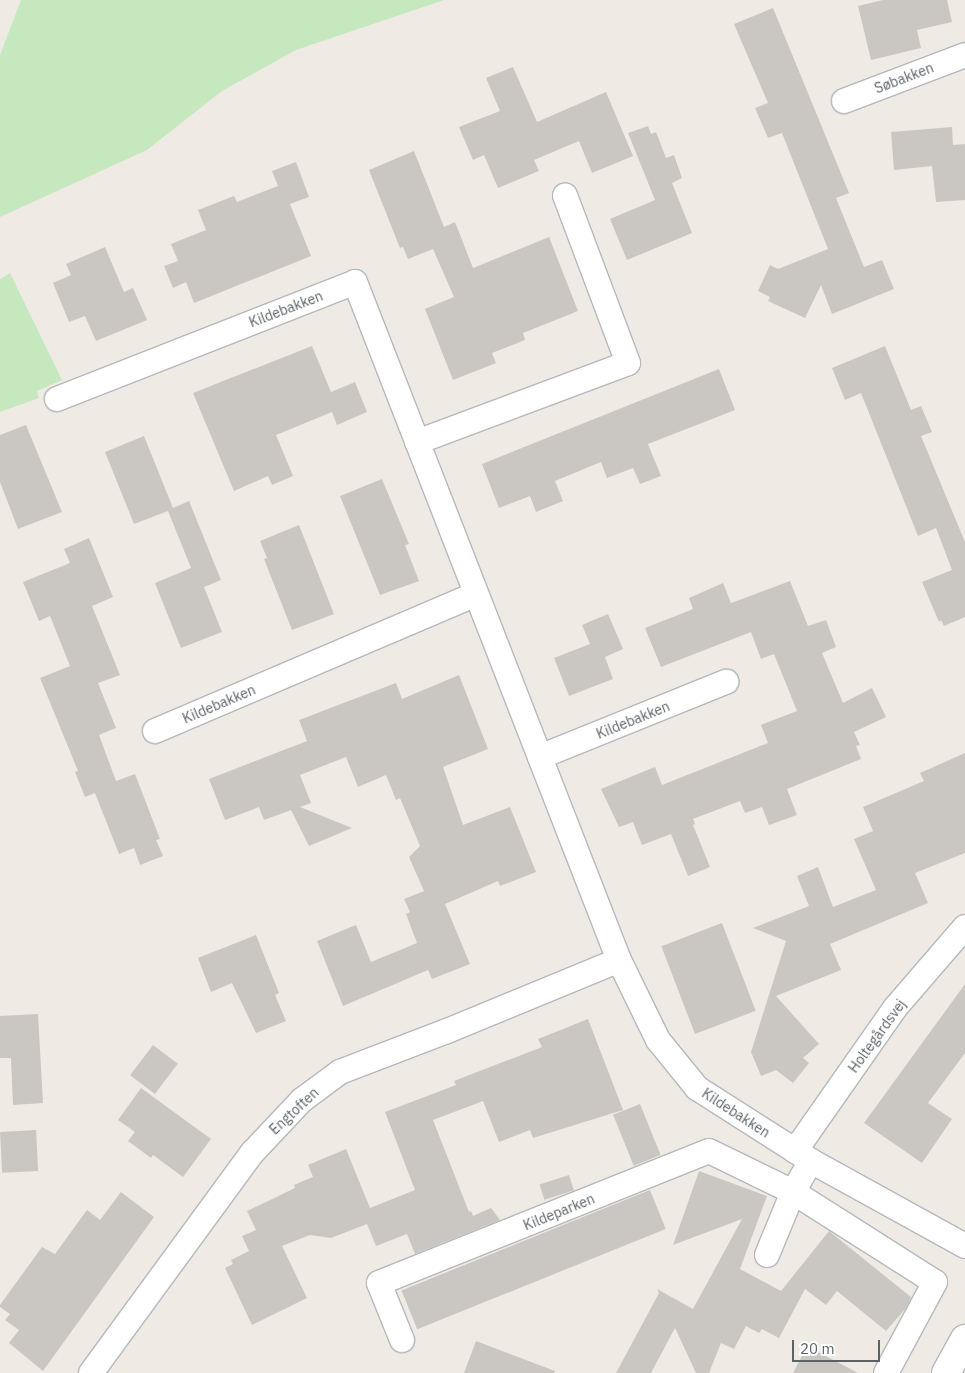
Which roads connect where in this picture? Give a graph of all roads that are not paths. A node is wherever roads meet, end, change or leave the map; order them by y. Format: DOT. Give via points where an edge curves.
graph roads {
  1 [pos="965,55"];
  2 [pos="844,101"];
  3 [pos="565,195"];
  4 [pos="57,398"];
  5 [pos="417,442"];
  6 [pos="476,594"];
  7 [pos="726,682"];
  8 [pos="155,731"];
  9 [pos="540,758"];
  10 [pos="965,927"];
  11 [pos="619,960"];
  12 [pos="803,1156"];
  13 [pos="793,1192"];
  14 [pos="965,1246"];
  15 [pos="767,1255"];
  16 [pos="965,1339"];
  17 [pos="402,1340"];
  18 [pos="91,1373"];
  19 [pos="886,1373"];
  20 [pos="946,1373"];
  1 -- 2 [label="street, Søbakken"];
  3 -- 5 [label="street" via="628,363"];
  4 -- 5 [label="street, Kildebakken" via="355,282"];
  5 -- 6 [label="street, Kildebakken"];
  6 -- 8 [label="street, Kildebakken"];
  6 -- 9 [label="street, Kildebakken"];
  7 -- 9 [label="street, Kildebakken"];
  9 -- 11 [label="street, Kildebakken"];
  10 -- 12 [label="street, Holtegårdsvej" via="895,1008"];
  11 -- 12 [label="street, Kildebakken" via="658,1040 697,1088"];
  11 -- 18 [label="street, Engtoften" via="340,1072 302,1100 253,1152"];
  12 -- 13 [label="street"];
  12 -- 14 [label="street, Kildebakken"];
  13 -- 15 [label="street"];
  13 -- 17 [label="street, Kildeparken" via="709,1151 379,1283"];
  13 -- 19 [label="street, Kildeparken" via="935,1282"];
  16 -- 20 [label="street"];
}
